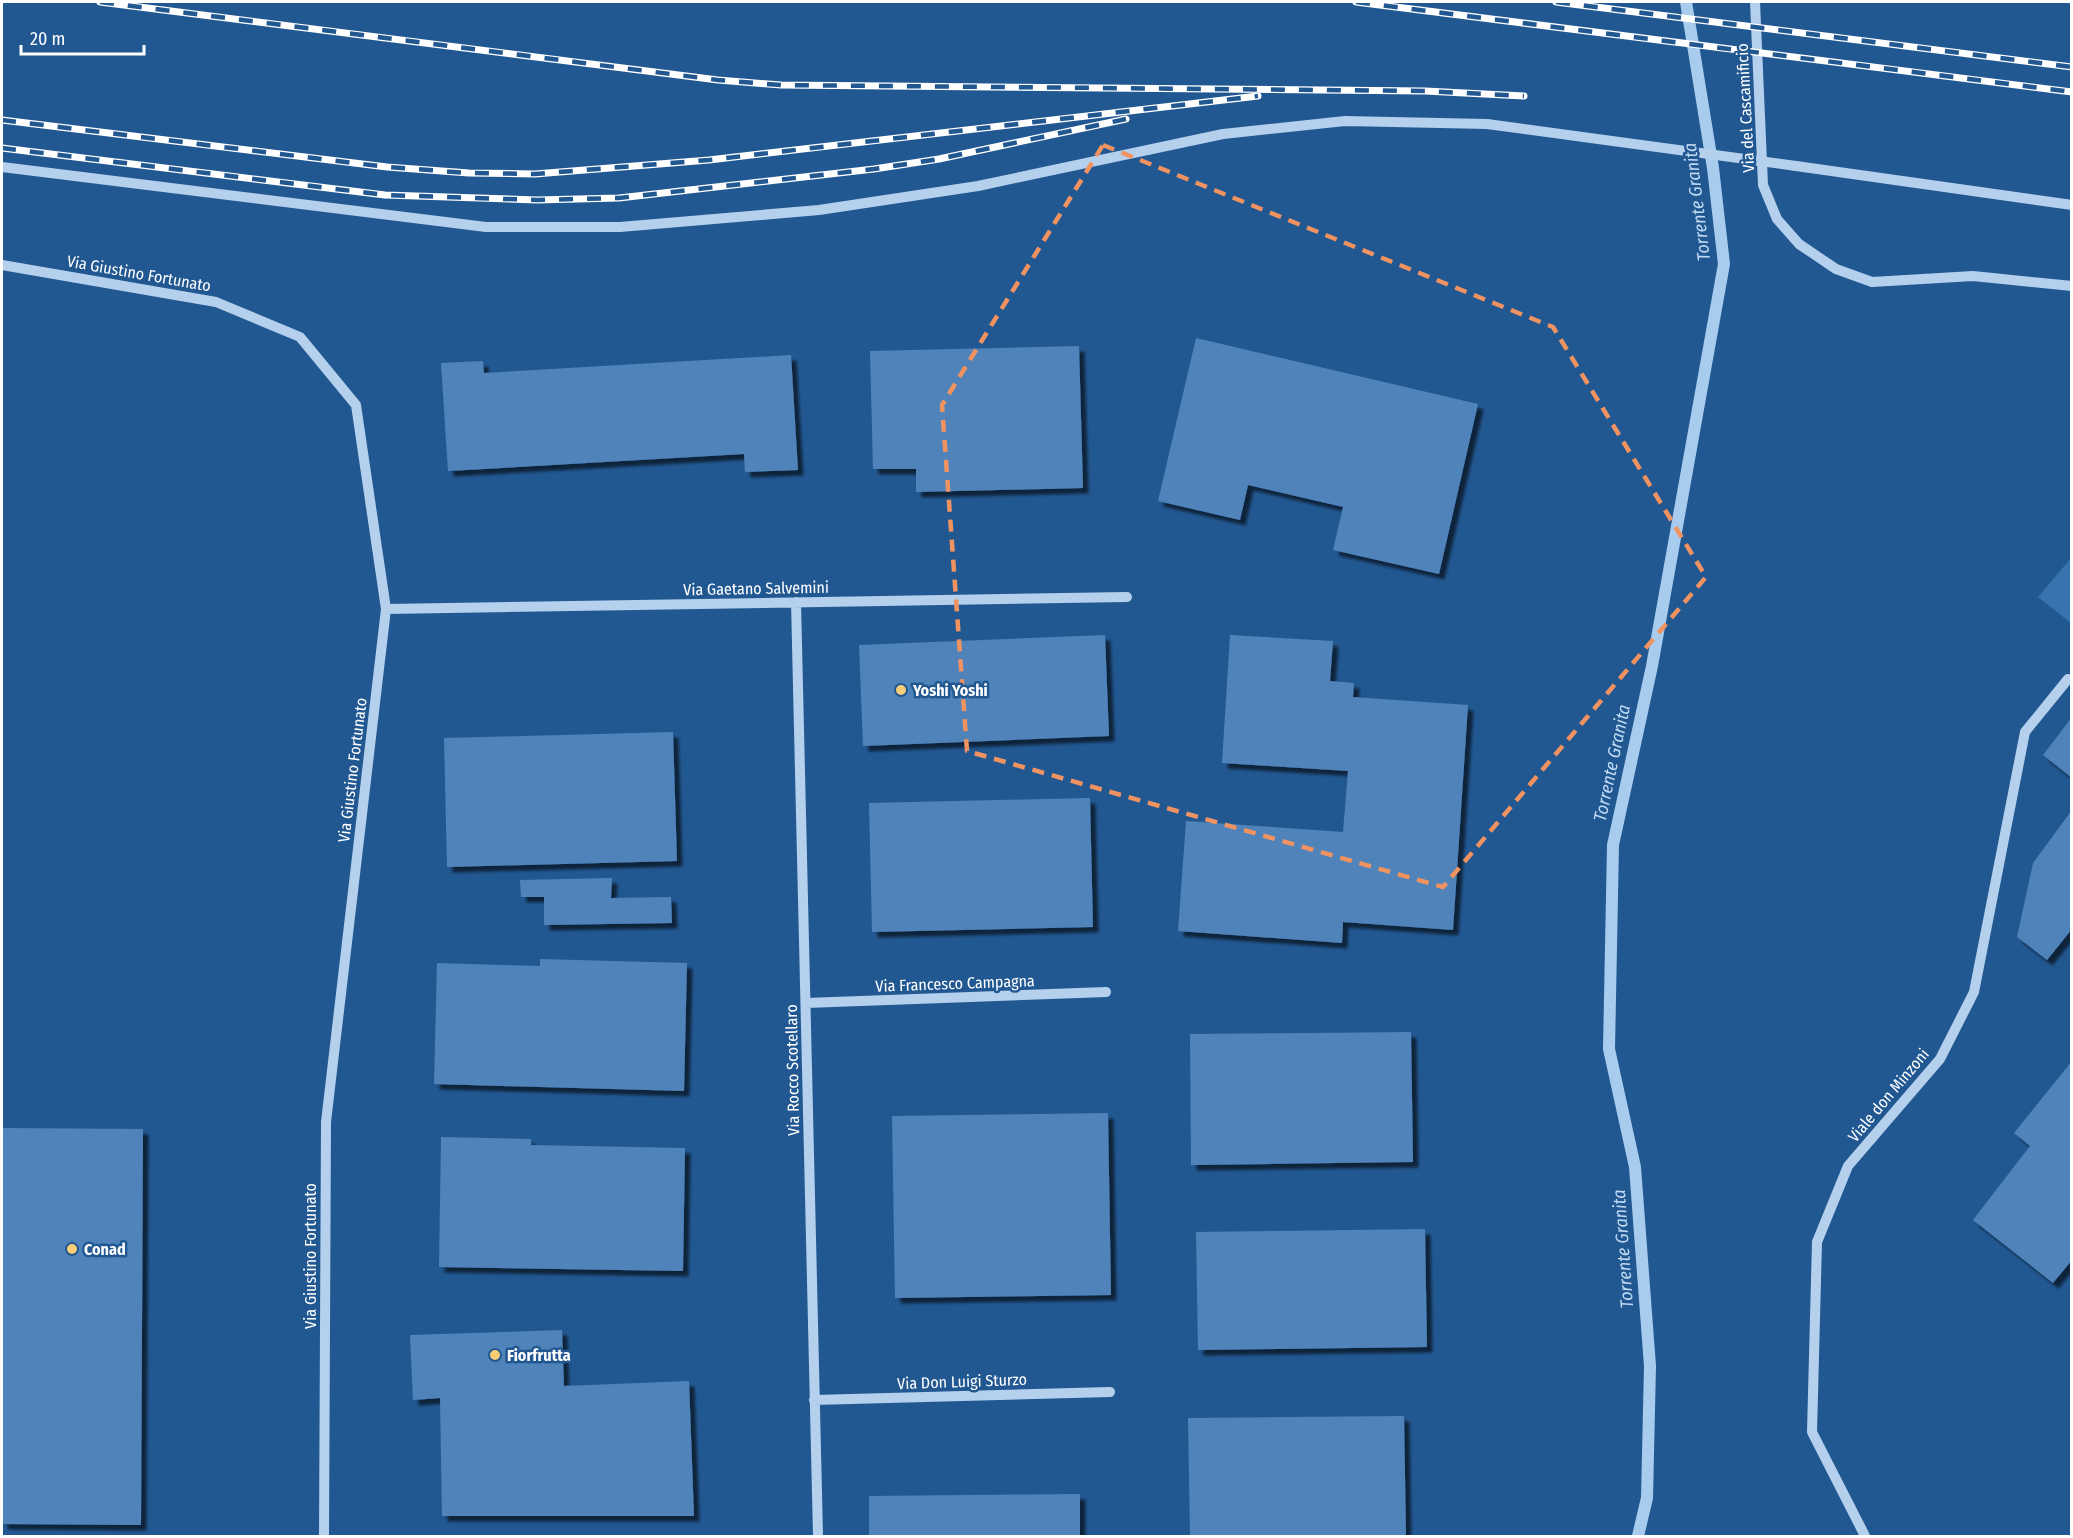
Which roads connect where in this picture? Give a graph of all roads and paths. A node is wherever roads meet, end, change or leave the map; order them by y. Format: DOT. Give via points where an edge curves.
graph roads {
  1 [pos="1755,2"];
  2 [pos="2,167"];
  3 [pos="2072,205"];
  4 [pos="2,265"];
  5 [pos="2072,286"];
  6 [pos="1127,597"];
  7 [pos="796,602"];
  8 [pos="386,609"];
  9 [pos="2068,679"];
  10 [pos="1106,992"];
  11 [pos="806,1004"];
  12 [pos="1110,1392"];
  13 [pos="814,1400"];
  14 [pos="324,1536"];
  15 [pos="818,1536"];
  16 [pos="1865,1536"];
  1 -- 5 [label="street, Via del Cascamificio" via="1763,185 1778,219 1799,244 1836,269 1872,282 1973,276"];
  2 -- 3 [label="street, bridge" via="486,227 620,227 819,210 967,188 1223,134 1345,121 1487,124"];
  4 -- 8 [label="street, Via Giustino Fortunato" via="216,302 300,337 356,405"];
  6 -- 7 [label="street, Via Gaetano Salvemini"];
  7 -- 8 [label="street, Via Gaetano Salvemini"];
  7 -- 11 [label="street, Via Rocco Scotellaro"];
  8 -- 14 [label="street, Via Giustino Fortunato" via="326,1122"];
  9 -- 16 [label="street, Viale don Minzoni" via="2025,732 1974,992 1940,1059 1848,1166 1817,1242 1812,1432"];
  10 -- 11 [label="street, Via Francesco Campagna"];
  11 -- 13 [label="street, Via Rocco Scotellaro"];
  12 -- 13 [label="street, Via Don Luigi Sturzo"];
  13 -- 15 [label="street, Via Rocco Scotellaro"];
}
